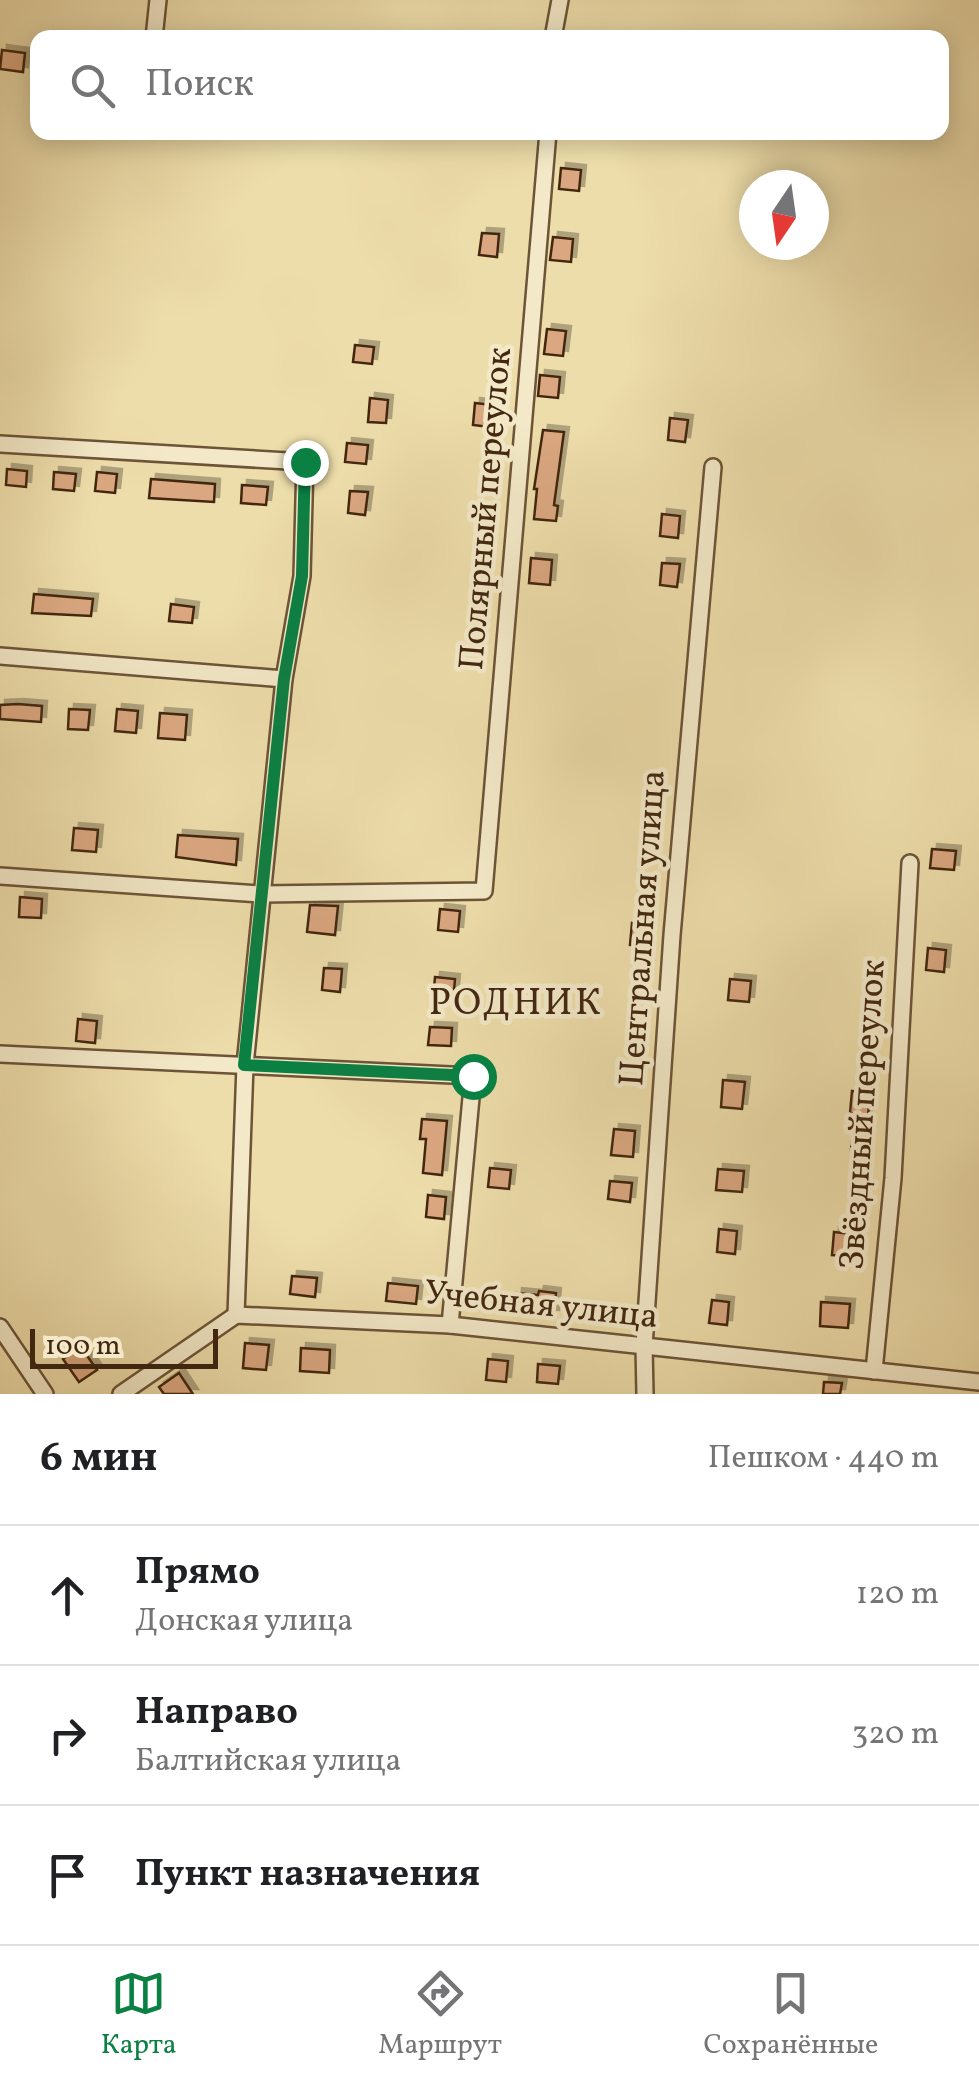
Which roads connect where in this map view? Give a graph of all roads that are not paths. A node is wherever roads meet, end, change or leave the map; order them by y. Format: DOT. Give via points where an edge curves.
graph roads {
  1 [pos="158,0"];
  2 [pos="560,0"];
  3 [pos="155,30"];
  4 [pos="555,30"];
  5 [pos="547,140"];
  6 [pos="0,444"];
  7 [pos="714,467"];
  8 [pos="0,656"];
  9 [pos="284,679"];
  10 [pos="910,863"];
  11 [pos="0,876"];
  12 [pos="261,894"];
  13 [pos="0,1054"];
  14 [pos="244,1065"];
  15 [pos="236,1315"];
  16 [pos="450,1325"];
  17 [pos="0,1327"];
  18 [pos="644,1346"];
  19 [pos="874,1371"];
  20 [pos="979,1382"];
  21 [pos="45,1394"];
  22 [pos="121,1394"];
  23 [pos="645,1394"];
  1 -- 3 [label="street"];
  2 -- 4 [label="street"];
  5 -- 12 [label="street, Полярный переулок" via="484,892"];
  6 -- 9 [label="street" via="305,462 302,576"];
  7 -- 18 [label="street, Центральная улица"];
  8 -- 9 [label="street"];
  9 -- 12 [label="street"];
  10 -- 19 [label="street, Звёздный переулок" via="893,1178"];
  11 -- 12 [label="street"];
  12 -- 14 [label="street"];
  13 -- 14 [label="street"];
  14 -- 15 [label="street"];
  14 -- 16 [label="street" via="473,1076"];
  15 -- 16 [label="street, Учебная улица"];
  15 -- 22 [label="street"];
  16 -- 18 [label="street, Учебная улица"];
  17 -- 21 [label="street"];
  18 -- 19 [label="street, Учебная улица"];
  18 -- 23 [label="street, Центральная улица"];
  19 -- 20 [label="street, Учебная улица"];
}
